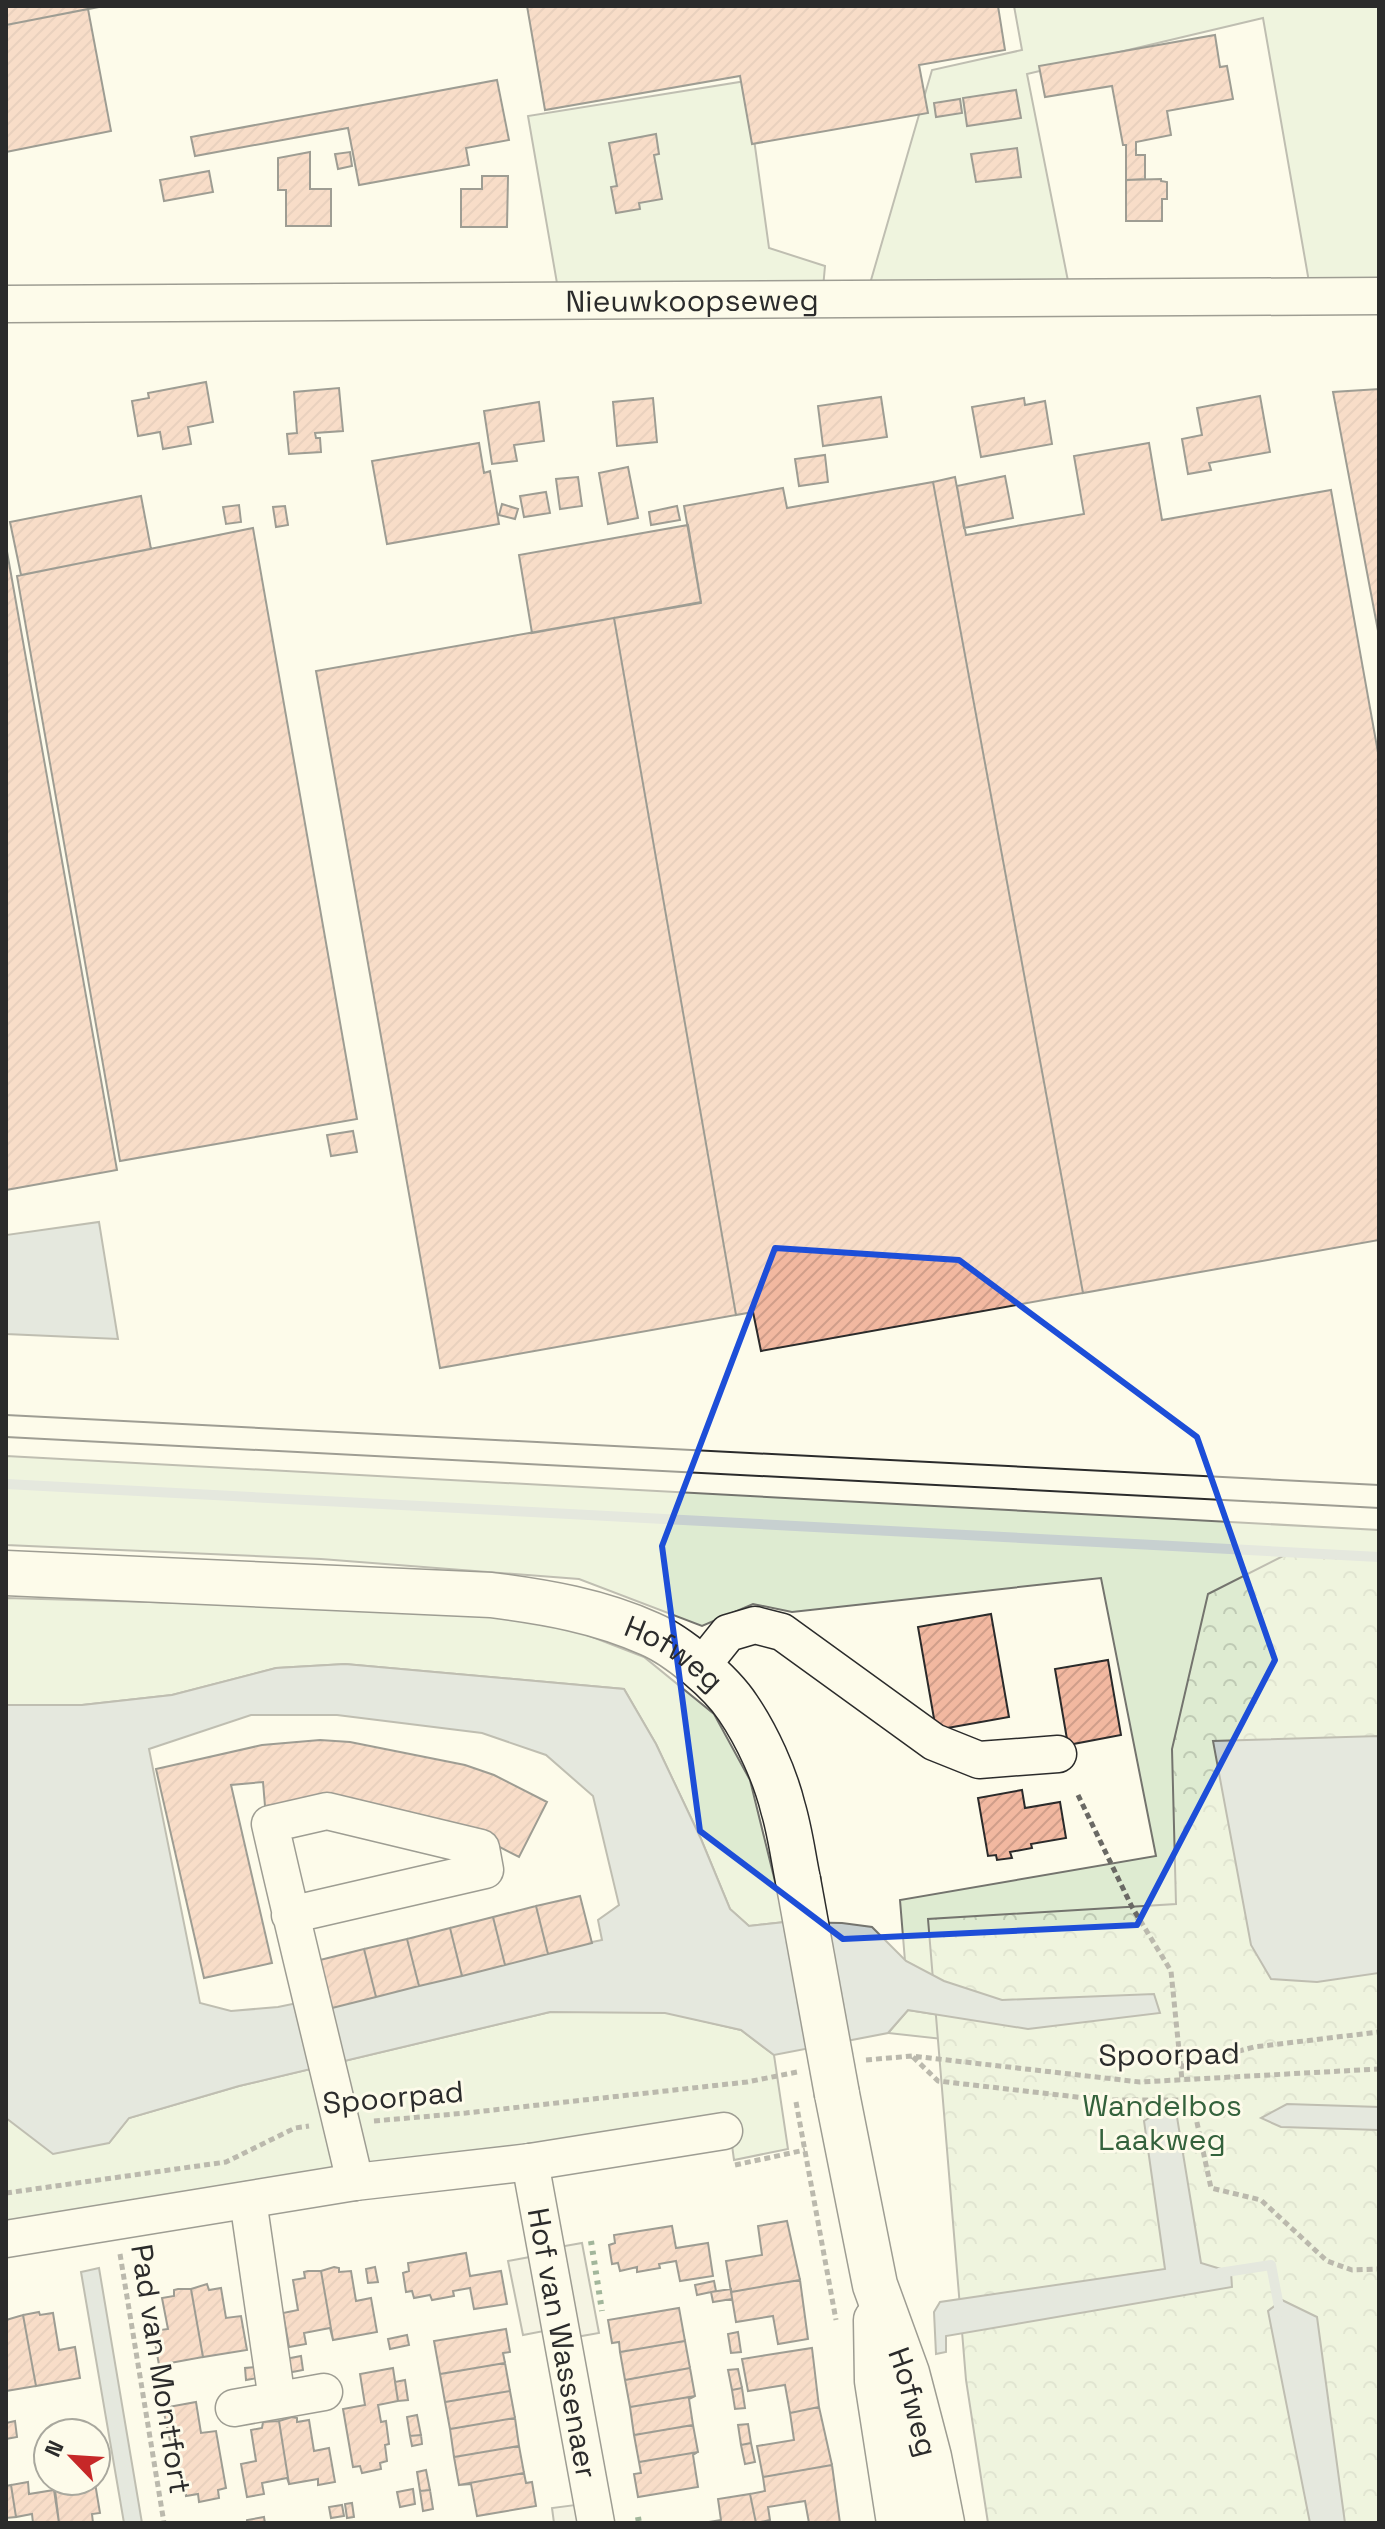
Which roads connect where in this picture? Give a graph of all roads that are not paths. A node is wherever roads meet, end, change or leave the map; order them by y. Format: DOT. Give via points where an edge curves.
graph roads {
  1 [pos="1379,296"];
  2 [pos="6,304"];
  3 [pos="6,1573"];
  4 [pos="700,1668"];
  5 [pos="1058,1754"];
  6 [pos="290,1915"];
  7 [pos="724,2131"];
  8 [pos="530,2162"];
  9 [pos="355,2182"];
  10 [pos="248,2200"];
  11 [pos="6,2239"];
  12 [pos="875,2285"];
  13 [pos="324,2392"];
  14 [pos="277,2400"];
  15 [pos="234,2408"];
  16 [pos="596,2523"];
  17 [pos="899,2523"];
  18 [pos="942,2523"];
  1 -- 2 [label="street, Nieuwkoopseweg"];
  3 -- 4 [label="main road, Hofweg" via="491,1595 558,1604 653,1635"];
  4 -- 5 [label="street" via="728,1633 755,1625 782,1632 934,1742 979,1760"];
  4 -- 12 [label="main road, Hofweg, bridge" via="737,1707 783,1806"];
  6 -- 6 [label="street" via="485,1870 481,1848 327,1811 270,1824"];
  6 -- 9 [label="street"];
  7 -- 8 [label="street"];
  8 -- 9 [label="street"];
  8 -- 16 [label="street, Hof van Wassenaer"];
  9 -- 10 [label="street"];
  10 -- 11 [label="street"];
  10 -- 14 [label="street"];
  12 -- 17 [label="main road, Hofweg" via="877,2381"];
  12 -- 18 [label="main road, Hofweg" via="907,2373"];
  13 -- 14 [label="street"];
  14 -- 15 [label="street"];
}
